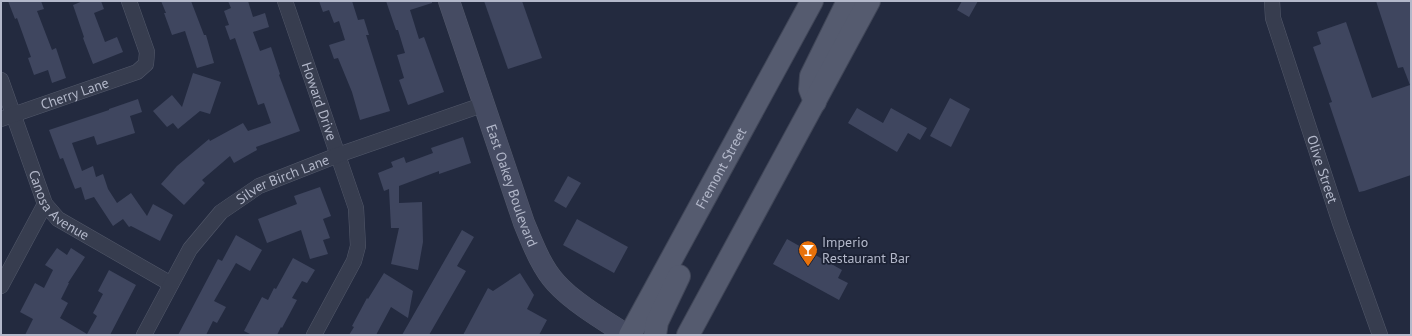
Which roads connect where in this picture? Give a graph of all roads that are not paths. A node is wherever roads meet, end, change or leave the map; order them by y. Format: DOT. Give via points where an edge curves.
graph roads {
  1 [pos="130,1"];
  2 [pos="285,1"];
  3 [pos="449,1"];
  4 [pos="812,1"];
  5 [pos="848,1"];
  6 [pos="869,1"];
  7 [pos="1272,1"];
  8 [pos="1,80"];
  9 [pos="815,102"];
  10 [pos="485,104"];
  11 [pos="7,117"];
  12 [pos="338,154"];
  13 [pos="45,204"];
  14 [pos="684,236"];
  15 [pos="171,284"];
  16 [pos="1,286"];
  17 [pos="144,335"];
  18 [pos="314,335"];
  19 [pos="627,335"];
  20 [pos="630,335"];
  21 [pos="655,335"];
  22 [pos="688,335"];
  23 [pos="1380,335"];
  1 -- 11 [label="street, Cherry Lane" via="147,52 146,64 137,72"];
  2 -- 12 [label="street, Howard Drive"];
  3 -- 10 [label="street, East Oakey Boulevard"];
  4 -- 14 [label="main road, Fremont Street"];
  5 -- 9 [label="main road" via="811,76 810,89"];
  6 -- 9 [label="main road"];
  7 -- 23 [label="street, Olive Street" via="1273,18 1340,223"];
  8 -- 11 [label="street, Canosa Avenue"];
  9 -- 22 [label="main road"];
  10 -- 12 [label="street, Silver Birch Lane"];
  10 -- 19 [label="street, East Oakey Boulevard" via="524,223 538,255 554,282"];
  11 -- 13 [label="street, Canosa Avenue"];
  12 -- 15 [label="street, Silver Birch Lane" via="259,186 221,212 190,249"];
  12 -- 18 [label="street, Howard Drive" via="356,208 358,246 354,261"];
  13 -- 15 [label="street, Canosa Avenue" via="58,219"];
  13 -- 16 [label="street"];
  14 -- 20 [label="main road, Fremont Street"];
  14 -- 21 [label="main road" via="687,253 657,322"];
  15 -- 17 [label="street, Silver Birch Lane"];
}
